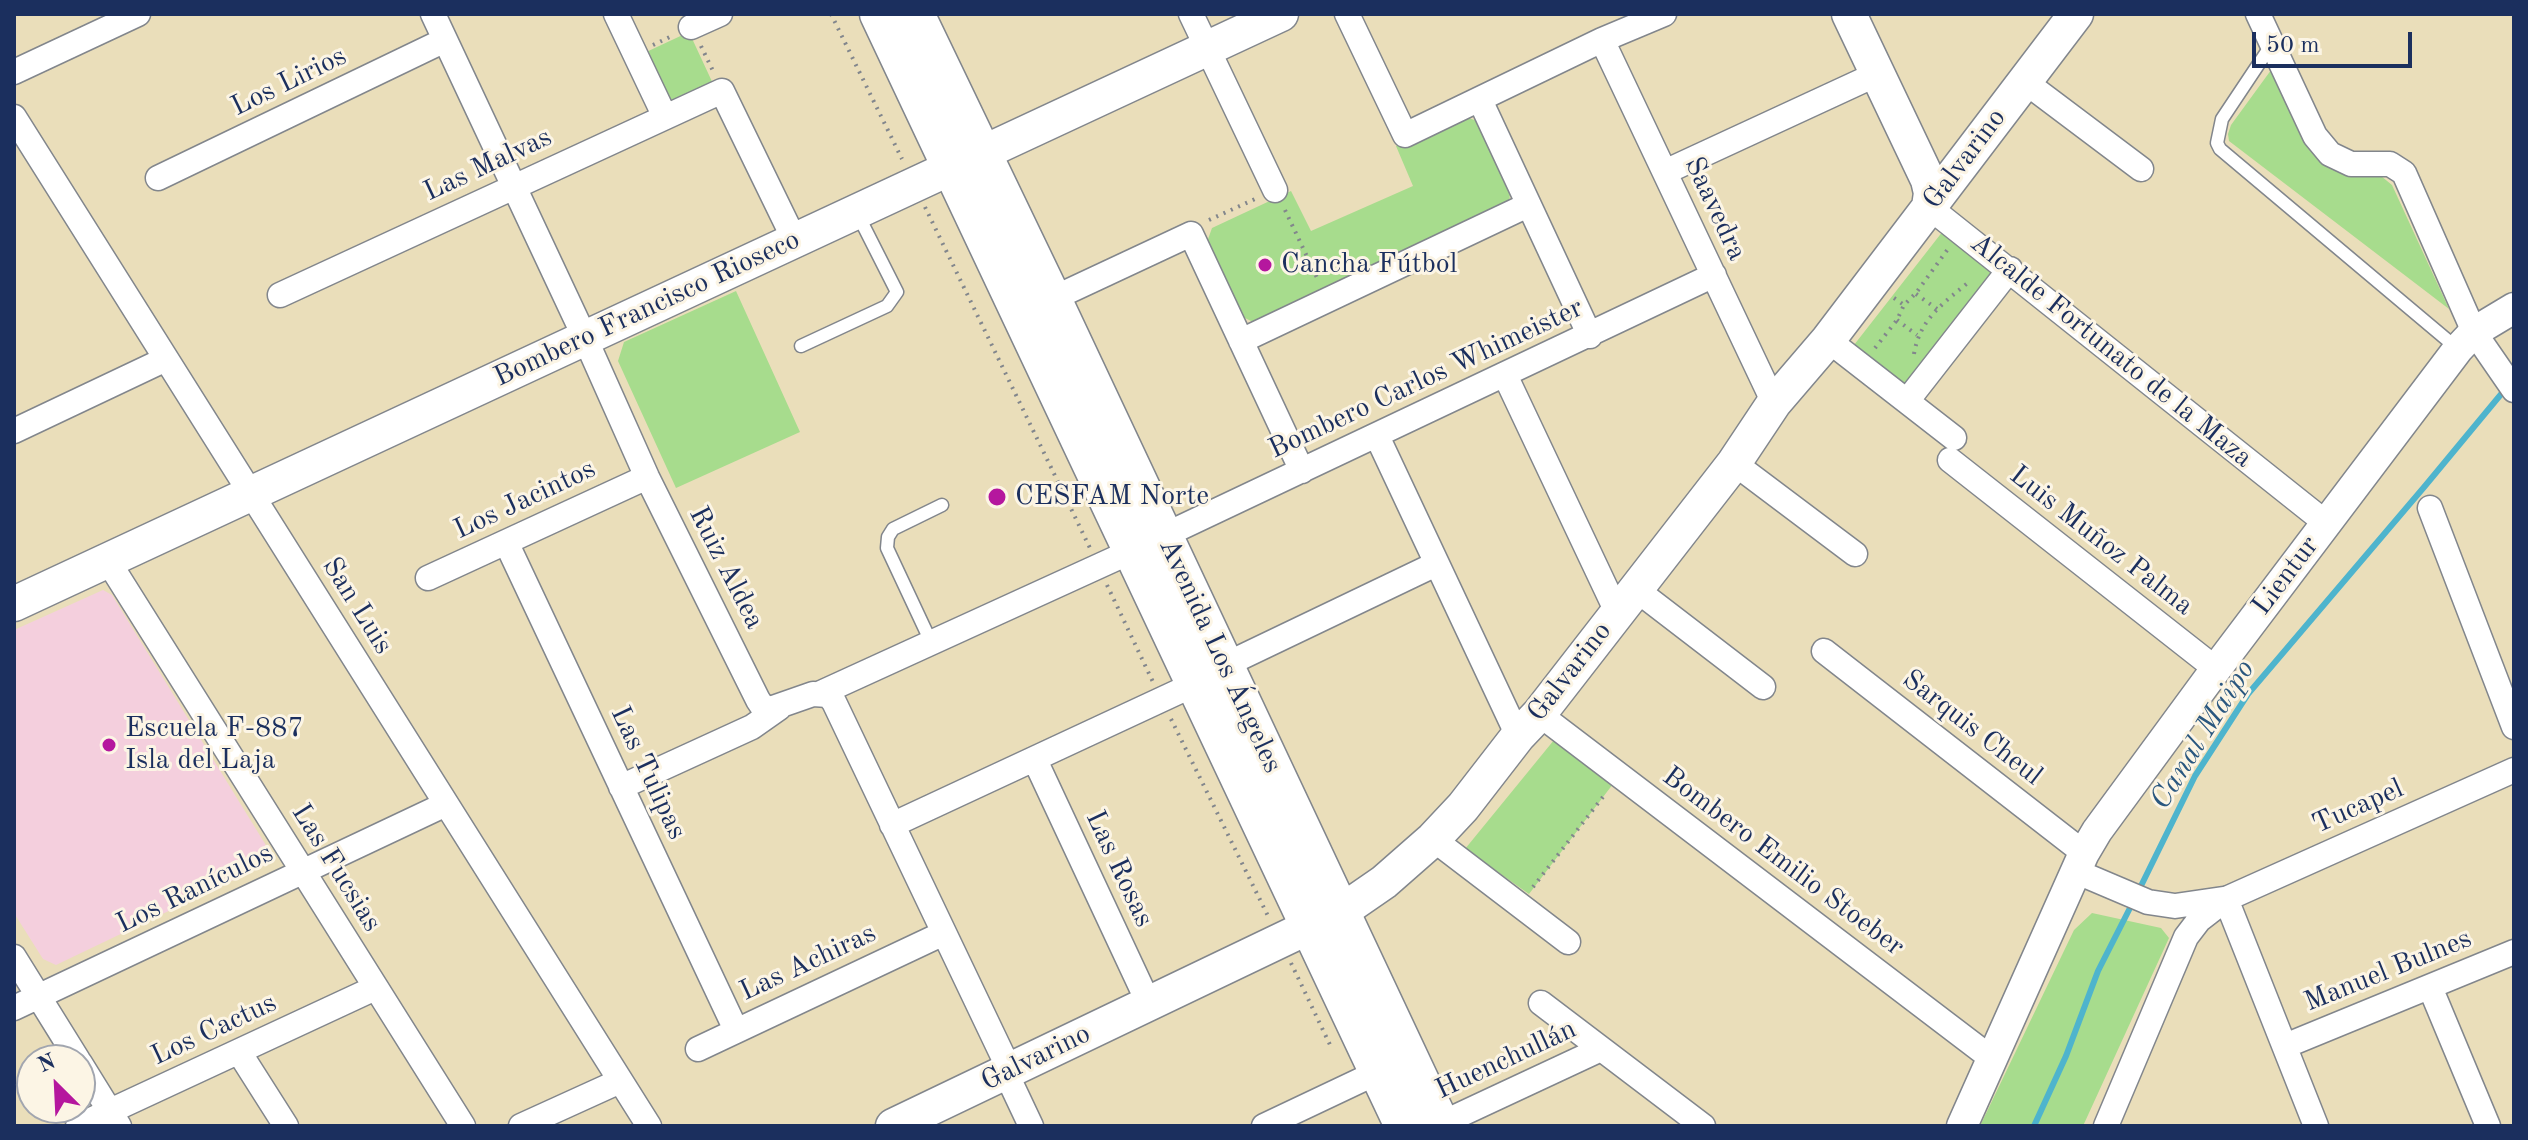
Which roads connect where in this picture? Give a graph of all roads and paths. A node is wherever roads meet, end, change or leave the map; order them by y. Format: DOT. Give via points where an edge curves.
graph roads {
  1 [pos="138,14"];
  2 [pos="433,14"];
  3 [pos="616,14"];
  4 [pos="720,14"];
  5 [pos="879,14"];
  6 [pos="915,14"];
  7 [pos="1191,14"];
  8 [pos="1281,14"];
  9 [pos="1347,14"];
  10 [pos="1664,14"];
  11 [pos="1849,14"];
  12 [pos="2076,14"];
  13 [pos="2258,14"];
  14 [pos="1627,22"];
  15 [pos="691,27"];
  16 [pos="445,40"];
  17 [pos="1602,40"];
  18 [pos="2272,44"];
  19 [pos="1207,48"];
  20 [pos="634,53"];
  21 [pos="14,72"];
  22 [pos="1877,74"];
  23 [pos="2024,81"];
  24 [pos="722,91"];
  25 [pos="1480,100"];
  26 [pos="14,117"];
  27 [pos="665,117"];
  28 [pos="966,161"];
  29 [pos="1920,165"];
  30 [pos="2141,169"];
  31 [pos="1956,171"];
  32 [pos="1665,172"];
  33 [pos="158,178"];
  34 [pos="514,186"];
  35 [pos="1275,190"];
  36 [pos="1528,205"];
  37 [pos="1929,207"];
  38 [pos="856,212"];
  39 [pos="1960,230"];
  40 [pos="1191,234"];
  41 [pos="795,241"];
  42 [pos="2010,269"];
  43 [pos="1714,275"];
  44 [pos="1871,283"];
  45 [pos="1916,293"];
  46 [pos="280,295"];
  47 [pos="1052,299"];
  48 [pos="1327,300"];
  49 [pos="1904,305"];
  50 [pos="2514,308"];
  51 [pos="1937,309"];
  52 [pos="1897,320"];
  53 [pos="1917,335"];
  54 [pos="1590,336"];
  55 [pos="585,338"];
  56 [pos="1828,340"];
  57 [pos="2466,340"];
  58 [pos="1241,341"];
  59 [pos="801,346"];
  60 [pos="166,359"];
  61 [pos="1861,366"];
  62 [pos="1505,375"];
  63 [pos="2514,390"];
  64 [pos="1907,401"];
  65 [pos="1774,403"];
  66 [pos="17,424"];
  67 [pos="1377,436"];
  68 [pos="1734,463"];
  69 [pos="1302,471"];
  70 [pos="647,477"];
  71 [pos="251,493"];
  72 [pos="942,505"];
  73 [pos="2430,508"];
  74 [pos="2326,523"];
  75 [pos="506,542"];
  76 [pos="1148,543"];
  77 [pos="1855,554"];
  78 [pos="108,561"];
  79 [pos="1436,564"];
  80 [pos="428,578"];
  81 [pos="1628,601"];
  82 [pos="14,604"];
  83 [pos="931,642"];
  84 [pos="1824,651"];
  85 [pos="2216,669"];
  86 [pos="1209,675"];
  87 [pos="1763,687"];
  88 [pos="821,693"];
  89 [pos="779,708"];
  90 [pos="1529,725"];
  91 [pos="2514,727"];
  92 [pos="1035,760"];
  93 [pos="2514,770"];
  94 [pos="1619,775"];
  95 [pos="621,787"];
  96 [pos="446,804"];
  97 [pos="892,825"];
  98 [pos="1433,839"];
  99 [pos="2079,862"];
  100 [pos="303,871"];
  101 [pos="2226,899"];
  102 [pos="1520,905"];
  103 [pos="1326,919"];
  104 [pos="944,933"];
  105 [pos="1568,942"];
  106 [pos="2514,952"];
  107 [pos="14,957"];
  108 [pos="2430,987"];
  109 [pos="375,988"];
  110 [pos="39,997"];
  111 [pos="1541,1003"];
  112 [pos="1149,1004"];
  113 [pos="14,1008"];
  114 [pos="736,1030"];
  115 [pos="68,1044"];
  116 [pos="2285,1046"];
  117 [pos="698,1049"];
  118 [pos="1601,1049"];
  119 [pos="239,1052"];
  120 [pos="1991,1058"];
  121 [pos="1008,1072"];
  122 [pos="1378,1072"];
  123 [pos="620,1081"];
  124 [pos="96,1090"];
  125 [pos="114,1119"];
  126 [pos="2111,1123"];
  127 [pos="78,1126"];
  128 [pos="286,1126"];
  129 [pos="463,1126"];
  130 [pos="521,1126"];
  131 [pos="649,1126"];
  132 [pos="893,1126"];
  133 [pos="1031,1126"];
  134 [pos="1264,1126"];
  135 [pos="1430,1126"];
  136 [pos="1703,1126"];
  137 [pos="1962,1126"];
  138 [pos="2316,1126"];
  139 [pos="2488,1126"];
  1 -- 21 [label="street"];
  2 -- 16 [label="street, Ruiz Aldea"];
  3 -- 20 [label="street"];
  4 -- 15 [label="street"];
  5 -- 28 [label="main road, Avenida Los Ángeles"];
  6 -- 28 [label="main road, Avenida Los Ángeles"];
  7 -- 19 [label="street"];
  8 -- 19 [label="main road, Bombero Francisco Rioseco"];
  9 -- 25 [label="street" via="1405,135"];
  10 -- 14 [label="street"];
  11 -- 22 [label="main road"];
  12 -- 23 [label="main road, Galvarino"];
  13 -- 18 [label="street"];
  14 -- 17 [label="street"];
  15 -- 20 [label="path"];
  15 -- 24 [label="path"];
  16 -- 33 [label="street, Los Lirios"];
  16 -- 34 [label="street, Ruiz Aldea"];
  17 -- 25 [label="street"];
  17 -- 32 [label="street, Saavedra"];
  18 -- 57 [label="street" via="2315,136 2330,154 2351,164 2390,164 2404,173"];
  18 -- 57 [label="lane" via="2222,119 2220,149"];
  19 -- 28 [label="main road, Bombero Francisco Rioseco"];
  19 -- 35 [label="street"];
  20 -- 27 [label="street"];
  22 -- 29 [label="main road"];
  22 -- 32 [label="street"];
  23 -- 30 [label="street"];
  23 -- 31 [label="main road, Galvarino"];
  24 -- 27 [label="street, Las Malvas"];
  24 -- 41 [label="street"];
  25 -- 36 [label="street"];
  26 -- 60 [label="street, San Luis"];
  27 -- 34 [label="street, Las Malvas"];
  28 -- 38 [label="main road, Bombero Francisco Rioseco"];
  28 -- 47 [label="main road, Avenida Los Ángeles"];
  28 -- 76 [label="main road, Avenida Los Ángeles"];
  29 -- 31 [label="main road" via="1937,181"];
  29 -- 37 [label="main road" via="1931,193"];
  31 -- 37 [label="main road, Galvarino"];
  32 -- 43 [label="street, Saavedra"];
  34 -- 46 [label="street, Las Malvas"];
  34 -- 55 [label="street, Ruiz Aldea"];
  35 -- 40 [label="path" via="1199,225"];
  35 -- 48 [label="path"];
  36 -- 48 [label="street"];
  36 -- 54 [label="street"];
  37 -- 39 [label="street, Alcalde Fortunato de la Maza"];
  37 -- 44 [label="main road, Galvarino"];
  38 -- 41 [label="main road, Bombero Francisco Rioseco"];
  38 -- 59 [label="lane" via="897,292 887,306"];
  39 -- 42 [label="street, Alcalde Fortunato de la Maza"];
  39 -- 45 [label="path"];
  40 -- 47 [label="street"];
  40 -- 58 [label="street"];
  41 -- 55 [label="main road, Bombero Francisco Rioseco"];
  42 -- 64 [label="street"];
  42 -- 74 [label="street, Alcalde Fortunato de la Maza"];
  43 -- 54 [label="street, Bombero Carlos Whimeister"];
  43 -- 65 [label="street, Saavedra"];
  44 -- 49 [label="path"];
  44 -- 56 [label="main road, Galvarino"];
  45 -- 49 [label="path"];
  45 -- 51 [label="path"];
  47 -- 76 [label="main road, Avenida Los Ángeles"];
  48 -- 58 [label="street"];
  49 -- 52 [label="path"];
  50 -- 57 [label="street, Lientur"];
  52 -- 53 [label="path"];
  52 -- 61 [label="path"];
  54 -- 62 [label="street, Bombero Carlos Whimeister"];
  55 -- 70 [label="street, Ruiz Aldea"];
  55 -- 71 [label="main road, Bombero Francisco Rioseco"];
  56 -- 61 [label="street, Luis Muñoz Palma"];
  56 -- 65 [label="main road, Galvarino"];
  57 -- 63 [label="street" via="2496,365"];
  57 -- 74 [label="street, Lientur"];
  58 -- 69 [label="street"];
  60 -- 66 [label="street"];
  60 -- 71 [label="street, San Luis"];
  61 -- 64 [label="street, Luis Muñoz Palma"];
  62 -- 67 [label="street, Bombero Carlos Whimeister"];
  62 -- 81 [label="street"];
  64 -- 85 [label="street, Luis Muñoz Palma" via="1952,449"];
  65 -- 68 [label="main road, Galvarino"];
  67 -- 69 [label="street, Bombero Carlos Whimeister"];
  67 -- 79 [label="street, Bombero Emilio Stoeber"];
  68 -- 77 [label="street"];
  68 -- 81 [label="main road, Galvarino"];
  69 -- 76 [label="street, Bombero Carlos Whimeister"];
  70 -- 75 [label="street, Los Jacintos"];
  70 -- 89 [label="street, Ruiz Aldea" via="758,700 762,706"];
  71 -- 78 [label="main road, Bombero Francisco Rioseco"];
  71 -- 96 [label="street, San Luis"];
  72 -- 83 [label="lane" via="893,529 887,548"];
  73 -- 91 [label="street"];
  74 -- 85 [label="street, Lientur"];
  75 -- 80 [label="street, Los Jacintos"];
  75 -- 95 [label="street, Las Tulipas"];
  76 -- 83 [label="street, Bombero Carlos Whimeister"];
  76 -- 86 [label="main road, Avenida Los Ángeles"];
  78 -- 82 [label="main road, Bombero Francisco Rioseco"];
  78 -- 100 [label="street, Las Fucsias"];
  79 -- 86 [label="street"];
  79 -- 90 [label="street, Bombero Emilio Stoeber"];
  81 -- 87 [label="street"];
  81 -- 90 [label="main road, Galvarino"];
  83 -- 88 [label="street, Bombero Carlos Whimeister"];
  84 -- 99 [label="street, Sarquis Cheul"];
  85 -- 99 [label="street, Lientur"];
  86 -- 92 [label="street"];
  86 -- 103 [label="main road, Avenida Los Ángeles"];
  88 -- 89 [label="street"];
  88 -- 97 [label="street" via="834,702"];
  89 -- 95 [label="street" via="752,727"];
  90 -- 94 [label="street, Bombero Emilio Stoeber"];
  90 -- 98 [label="main road, Galvarino"];
  92 -- 97 [label="street"];
  92 -- 112 [label="street, Las Rosas"];
  93 -- 101 [label="street, Tucapel"];
  94 -- 102 [label="path"];
  94 -- 120 [label="street, Bombero Emilio Stoeber"];
  95 -- 114 [label="street, Las Tulipas"];
  96 -- 100 [label="street, Los Ranículos"];
  96 -- 123 [label="street, San Luis"];
  97 -- 104 [label="street"];
  98 -- 102 [label="street"];
  98 -- 103 [label="main road, Galvarino" via="1384,882"];
  99 -- 101 [label="street, Tucapel" via="2137,898 2175,906"];
  99 -- 120 [label="street, Lientur"];
  100 -- 109 [label="street, Las Fucsias"];
  100 -- 110 [label="street, Los Ranículos"];
  101 -- 116 [label="street"];
  101 -- 126 [label="street, Tucapel" via="2186,937"];
  102 -- 105 [label="street"];
  103 -- 112 [label="main road, Galvarino"];
  103 -- 122 [label="main road, Avenida Los Ángeles"];
  103 -- 135 [label="main road, Avenida Los Ángeles"];
  104 -- 114 [label="street, Las Achiras"];
  104 -- 121 [label="street"];
  106 -- 108 [label="street, Manuel Bulnes"];
  107 -- 110 [label="street"];
  108 -- 116 [label="street, Manuel Bulnes"];
  108 -- 139 [label="street"];
  109 -- 119 [label="street, Los Cactus"];
  109 -- 129 [label="street, Las Fucsias"];
  110 -- 113 [label="street, Los Ranículos"];
  110 -- 115 [label="street"];
  111 -- 118 [label="street, Huenchullán"];
  112 -- 121 [label="main road, Galvarino"];
  114 -- 117 [label="street, Las Achiras"];
  116 -- 138 [label="street"];
  118 -- 135 [label="street, Huenchullán"];
  118 -- 136 [label="street, Huenchullán"];
  119 -- 125 [label="street, Los Cactus"];
  119 -- 128 [label="street"];
  120 -- 137 [label="street, Lientur"];
  121 -- 132 [label="main road, Galvarino"];
  121 -- 133 [label="street"];
  122 -- 134 [label="street"];
  122 -- 135 [label="main road, Avenida Los Ángeles"];
  123 -- 130 [label="street"];
  123 -- 131 [label="street, San Luis"];
  124 -- 125 [label="street"];
  125 -- 127 [label="street, Los Cactus"];
}
